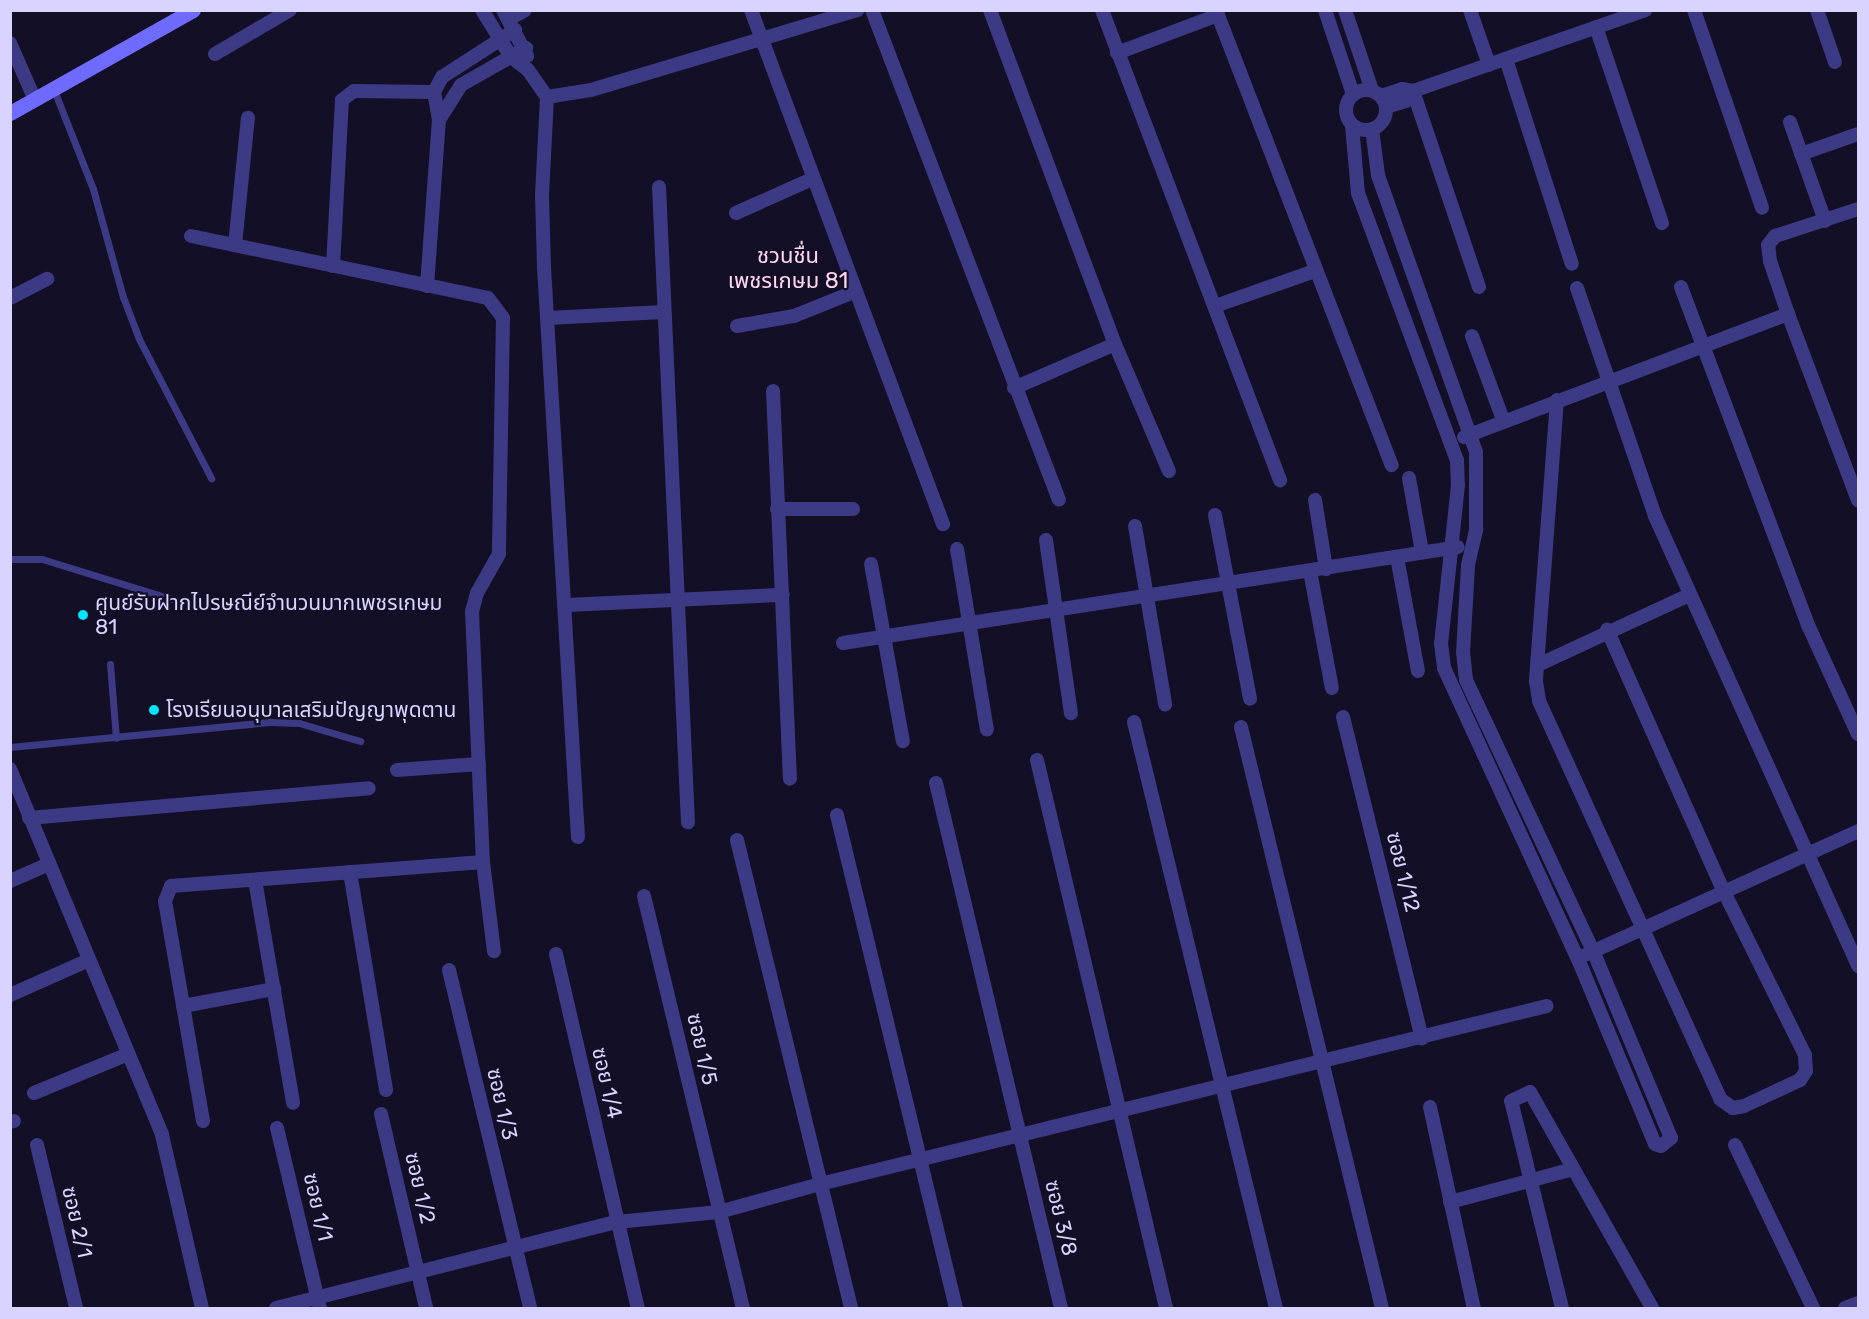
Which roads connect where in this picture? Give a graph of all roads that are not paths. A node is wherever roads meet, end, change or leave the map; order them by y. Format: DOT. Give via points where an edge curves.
graph roads {
  1 [pos="193,10"];
  2 [pos="290,10"];
  3 [pos="482,10"];
  4 [pos="525,10"];
  5 [pos="751,10"];
  6 [pos="857,10"];
  7 [pos="872,10"];
  8 [pos="990,10"];
  9 [pos="1102,10"];
  10 [pos="1325,10"];
  11 [pos="1346,10"];
  12 [pos="1470,10"];
  13 [pos="1645,10"];
  14 [pos="1694,10"];
  15 [pos="1816,10"];
  16 [pos="1217,13"];
  17 [pos="272,15"];
  18 [pos="509,20"];
  19 [pos="1596,27"];
  20 [pos="499,39"];
  21 [pos="761,39"];
  22 [pos="10,43"];
  23 [pos="526,48"];
  24 [pos="1118,53"];
  25 [pos="214,54"];
  26 [pos="511,57"];
  27 [pos="1506,59"];
  28 [pos="1835,62"];
  29 [pos="1489,65"];
  30 [pos="528,70"];
  31 [pos="54,90"];
  32 [pos="1413,91"];
  33 [pos="434,92"];
  34 [pos="1353,94"];
  35 [pos="547,97"];
  36 [pos="1380,98"];
  37 [pos="35,100"];
  38 [pos="10,113"];
  39 [pos="248,117"];
  40 [pos="439,120"];
  41 [pos="1790,122"];
  42 [pos="1352,125"];
  43 [pos="1372,129"];
  44 [pos="1858,134"];
  45 [pos="1801,154"];
  46 [pos="812,179"];
  47 [pos="659,187"];
  48 [pos="1762,208"];
  49 [pos="736,213"];
  50 [pos="1857,213"];
  51 [pos="1825,221"];
  52 [pos="1662,223"];
  53 [pos="190,236"];
  54 [pos="235,245"];
  55 [pos="1572,264"];
  56 [pos="333,266"];
  57 [pos="1315,271"];
  58 [pos="46,279"];
  59 [pos="427,286"];
  60 [pos="1479,287"];
  61 [pos="1681,287"];
  62 [pos="1578,288"];
  63 [pos="854,292"];
  64 [pos="10,298"];
  65 [pos="1215,306"];
  66 [pos="663,312"];
  67 [pos="1788,314"];
  68 [pos="548,318"];
  69 [pos="737,326"];
  70 [pos="1472,336"];
  71 [pos="1115,344"];
  72 [pos="1703,346"];
  73 [pos="1609,382"];
  74 [pos="1014,388"];
  75 [pos="773,391"];
  76 [pos="1557,400"];
  77 [pos="1503,420"];
  78 [pos="1470,434"];
  79 [pos="1450,442"];
  80 [pos="1392,465"];
  81 [pos="1169,471"];
  82 [pos="211,478"];
  83 [pos="1409,478"];
  84 [pos="1280,480"];
  85 [pos="1059,500"];
  86 [pos="1315,500"];
  87 [pos="1858,500"];
  88 [pos="777,509"];
  89 [pos="853,509"];
  90 [pos="1215,515"];
  91 [pos="944,524"];
  92 [pos="1135,526"];
  93 [pos="1046,540"];
  94 [pos="1472,546"];
  95 [pos="1451,548"];
  96 [pos="957,549"];
  97 [pos="1422,552"];
  98 [pos="1397,557"];
  99 [pos="10,559"];
  100 [pos="872,564"];
  101 [pos="1326,569"];
  102 [pos="1310,571"];
  103 [pos="1228,584"];
  104 [pos="783,595"];
  105 [pos="1689,595"];
  106 [pos="1146,596"];
  107 [pos="171,599"];
  108 [pos="679,601"];
  109 [pos="567,605"];
  110 [pos="1055,610"];
  111 [pos="969,623"];
  112 [pos="1607,630"];
  113 [pos="884,636"];
  114 [pos="843,643"];
  115 [pos="110,664"];
  116 [pos="1540,664"];
  117 [pos="1418,671"];
  118 [pos="1332,688"];
  119 [pos="1250,699"];
  120 [pos="1165,704"];
  121 [pos="1071,713"];
  122 [pos="1343,717"];
  123 [pos="1134,722"];
  124 [pos="1241,726"];
  125 [pos="987,730"];
  126 [pos="1858,734"];
  127 [pos="117,738"];
  128 [pos="360,741"];
  129 [pos="903,741"];
  130 [pos="10,747"];
  131 [pos="1037,760"];
  132 [pos="479,764"];
  133 [pos="10,770"];
  134 [pos="397,770"];
  135 [pos="790,779"];
  136 [pos="936,783"];
  137 [pos="369,788"];
  138 [pos="837,815"];
  139 [pos="29,818"];
  140 [pos="688,822"];
  141 [pos="1858,831"];
  142 [pos="578,837"];
  143 [pos="737,840"];
  144 [pos="1805,854"];
  145 [pos="483,862"];
  146 [pos="49,864"];
  147 [pos="350,872"];
  148 [pos="255,880"];
  149 [pos="10,881"];
  150 [pos="1724,890"];
  151 [pos="644,896"];
  152 [pos="1642,930"];
  153 [pos="494,951"];
  154 [pos="1593,951"];
  155 [pos="556,954"];
  156 [pos="1578,959"];
  157 [pos="89,960"];
  158 [pos="1858,966"];
  159 [pos="449,970"];
  160 [pos="274,989"];
  161 [pos="10,994"];
  162 [pos="183,1006"];
  163 [pos="1547,1006"];
  164 [pos="1422,1038"];
  165 [pos="128,1054"];
  166 [pos="1322,1063"];
  167 [pos="1221,1088"];
  168 [pos="386,1090"];
  169 [pos="34,1093"];
  170 [pos="293,1103"];
  171 [pos="1430,1107"];
  172 [pos="1118,1113"];
  173 [pos="381,1114"];
  174 [pos="203,1121"];
  175 [pos="277,1128"];
  176 [pos="1020,1136"];
  177 [pos="37,1145"];
  178 [pos="1735,1145"];
  179 [pos="922,1160"];
  180 [pos="1573,1169"];
  181 [pos="1530,1180"];
  182 [pos="820,1184"];
  183 [pos="1450,1202"];
  184 [pos="719,1212"];
  185 [pos="616,1222"];
  186 [pos="514,1247"];
  187 [pos="417,1271"];
  188 [pos="319,1302"];
  189 [pos="1858,1303"];
  190 [pos="76,1308"];
  191 [pos="202,1308"];
  192 [pos="276,1308"];
  193 [pos="426,1308"];
  194 [pos="530,1308"];
  195 [pos="638,1308"];
  196 [pos="743,1308"];
  197 [pos="851,1308"];
  198 [pos="956,1308"];
  199 [pos="1061,1308"];
  200 [pos="1166,1308"];
  201 [pos="1276,1308"];
  202 [pos="1382,1308"];
  203 [pos="1473,1308"];
  204 [pos="1562,1308"];
  205 [pos="1652,1308"];
  206 [pos="1814,1308"];
  207 [pos="1845,1308"];
  1 -- 31 [label="main road"];
  2 -- 17 [label="street"];
  3 -- 20 [label="street"];
  4 -- 18 [label="street"];
  5 -- 21 [label="street"];
  6 -- 21 [label="street"];
  7 -- 74 [label="street"];
  8 -- 71 [label="street"];
  9 -- 24 [label="street"];
  10 -- 34 [label="street"];
  11 -- 36 [label="street"];
  12 -- 29 [label="street"];
  13 -- 19 [label="street"];
  14 -- 48 [label="street"];
  15 -- 28 [label="street"];
  16 -- 24 [label="street"];
  16 -- 57 [label="street"];
  17 -- 25 [label="street"];
  18 -- 20 [label="street"];
  18 -- 23 [label="street"];
  19 -- 27 [label="street"];
  19 -- 52 [label="street"];
  20 -- 26 [label="street"];
  20 -- 33 [label="street" via="442,77"];
  21 -- 35 [label="street" via="591,90"];
  21 -- 46 [label="street"];
  22 -- 37 [label="street"];
  23 -- 26 [label="street"];
  23 -- 30 [label="street"];
  24 -- 65 [label="street"];
  26 -- 30 [label="street"];
  26 -- 40 [label="street" via="461,85"];
  27 -- 29 [label="street"];
  27 -- 55 [label="street"];
  29 -- 32 [label="street"];
  30 -- 35 [label="street"];
  31 -- 37 [label="main road"];
  31 -- 82 [label="lane" via="93,189 139,339"];
  32 -- 36 [label="street" via="1402,89"];
  32 -- 60 [label="street"];
  33 -- 40 [label="street"];
  33 -- 56 [label="street" via="354,91 342,100"];
  34 -- 36 [label="street"];
  34 -- 42 [label="street" via="1346,106"];
  35 -- 68 [label="street" via="542,195"];
  36 -- 43 [label="street" via="1383,121"];
  37 -- 38 [label="main road"];
  39 -- 54 [label="street"];
  40 -- 59 [label="street"];
  41 -- 45 [label="street"];
  42 -- 43 [label="street"];
  42 -- 79 [label="street" via="1358,193"];
  43 -- 78 [label="street" via="1378,175"];
  44 -- 45 [label="street"];
  45 -- 51 [label="street"];
  46 -- 49 [label="street"];
  46 -- 63 [label="street"];
  47 -- 66 [label="street"];
  50 -- 51 [label="street"];
  51 -- 67 [label="street" via="1775,236 1768,245"];
  53 -- 54 [label="street"];
  54 -- 56 [label="street"];
  56 -- 59 [label="street"];
  57 -- 65 [label="street"];
  57 -- 80 [label="street"];
  58 -- 64 [label="street"];
  59 -- 132 [label="street" via="488,298 503,318 499,554 477,592 472,612"];
  61 -- 72 [label="street"];
  62 -- 73 [label="street"];
  63 -- 69 [label="street" via="794,316"];
  63 -- 91 [label="street"];
  65 -- 84 [label="street"];
  66 -- 68 [label="street"];
  66 -- 108 [label="street"];
  67 -- 72 [label="street"];
  67 -- 87 [label="street"];
  68 -- 109 [label="street"];
  70 -- 77 [label="street"];
  71 -- 74 [label="street"];
  71 -- 81 [label="street"];
  72 -- 73 [label="street"];
  72 -- 126 [label="street" via="1808,625"];
  73 -- 76 [label="street"];
  73 -- 105 [label="street" via="1655,516"];
  74 -- 85 [label="street"];
  75 -- 88 [label="street"];
  76 -- 77 [label="street"];
  76 -- 116 [label="street"];
  77 -- 78 [label="street"];
  78 -- 79 [label="street"];
  78 -- 94 [label="street" via="1476,452 1476,529"];
  79 -- 95 [label="street" via="1457,460 1458,485"];
  83 -- 97 [label="street"];
  86 -- 101 [label="street"];
  88 -- 89 [label="street"];
  88 -- 104 [label="street"];
  90 -- 103 [label="street"];
  92 -- 106 [label="street"];
  93 -- 110 [label="street"];
  94 -- 95 [label="street"];
  94 -- 154 [label="street" via="1462,653 1466,680"];
  95 -- 97 [label="street"];
  95 -- 156 [label="street" via="1441,643 1444,668"];
  96 -- 111 [label="street"];
  97 -- 98 [label="street"];
  98 -- 101 [label="street"];
  98 -- 117 [label="street"];
  99 -- 107 [label="lane" via="42,559"];
  100 -- 113 [label="street"];
  101 -- 102 [label="street"];
  102 -- 103 [label="street"];
  102 -- 118 [label="street"];
  103 -- 106 [label="street"];
  103 -- 119 [label="street"];
  104 -- 108 [label="street"];
  104 -- 135 [label="street"];
  105 -- 112 [label="street"];
  105 -- 144 [label="street"];
  106 -- 110 [label="street"];
  106 -- 120 [label="street"];
  108 -- 109 [label="street"];
  108 -- 140 [label="street"];
  109 -- 142 [label="street"];
  110 -- 111 [label="street"];
  110 -- 121 [label="street"];
  111 -- 113 [label="street"];
  111 -- 125 [label="street"];
  112 -- 116 [label="street"];
  112 -- 150 [label="street"];
  113 -- 114 [label="street"];
  113 -- 129 [label="street"];
  115 -- 127 [label="lane"];
  116 -- 152 [label="street" via="1536,681 1539,701"];
  122 -- 164 [label="street, ซอย 1/12"];
  123 -- 167 [label="street"];
  124 -- 166 [label="street"];
  127 -- 128 [label="lane" via="270,722 299,723"];
  127 -- 130 [label="lane"];
  131 -- 172 [label="street"];
  132 -- 134 [label="street"];
  132 -- 145 [label="street"];
  133 -- 139 [label="street"];
  136 -- 176 [label="street, ซอย 3/8"];
  137 -- 139 [label="street"];
  138 -- 179 [label="street"];
  139 -- 146 [label="street"];
  141 -- 144 [label="street"];
  143 -- 182 [label="street"];
  144 -- 150 [label="street"];
  144 -- 158 [label="street"];
  145 -- 147 [label="street"];
  145 -- 153 [label="street"];
  146 -- 149 [label="street"];
  146 -- 157 [label="street"];
  147 -- 148 [label="street"];
  147 -- 168 [label="street"];
  148 -- 160 [label="street"];
  148 -- 162 [label="street" via="171,886 166,892"];
  150 -- 152 [label="street"];
  150 -- 152 [label="street" via="1805,1056 1806,1071 1800,1080 1744,1106 1733,1108 1720,1099"];
  151 -- 184 [label="street, ซอย 1/5"];
  152 -- 154 [label="street"];
  154 -- 156 [label="street"];
  154 -- 156 [label="street" via="1671,1138 1666,1144 1655,1144"];
  155 -- 185 [label="street, ซอย 1/4"];
  157 -- 161 [label="street"];
  157 -- 165 [label="street"];
  159 -- 186 [label="street, ซอย 1/3"];
  160 -- 162 [label="street"];
  160 -- 170 [label="street"];
  162 -- 174 [label="street"];
  163 -- 164 [label="street"];
  164 -- 166 [label="street"];
  165 -- 169 [label="street"];
  165 -- 191 [label="street" via="162,1135"];
  166 -- 167 [label="street"];
  166 -- 202 [label="street"];
  167 -- 172 [label="street"];
  167 -- 201 [label="street"];
  171 -- 183 [label="street"];
  172 -- 176 [label="street"];
  172 -- 200 [label="street"];
  173 -- 187 [label="street, ซอย 1/2"];
  175 -- 188 [label="street, ซอย 1/1"];
  176 -- 179 [label="street"];
  176 -- 199 [label="street, ซอย 3/8"];
  177 -- 190 [label="street, ซอย 2/1"];
  178 -- 206 [label="street"];
  179 -- 182 [label="street"];
  179 -- 198 [label="street"];
  180 -- 181 [label="street"];
  180 -- 181 [label="street" via="1530,1092 1511,1101"];
  180 -- 205 [label="street"];
  181 -- 183 [label="street"];
  181 -- 204 [label="street"];
  182 -- 184 [label="street"];
  182 -- 197 [label="street"];
  183 -- 203 [label="street"];
  184 -- 185 [label="street"];
  184 -- 196 [label="street, ซอย 1/5"];
  185 -- 186 [label="street"];
  185 -- 195 [label="street, ซอย 1/4"];
  186 -- 187 [label="street"];
  186 -- 194 [label="street, ซอย 1/3"];
  187 -- 188 [label="street"];
  187 -- 193 [label="street, ซอย 1/2"];
  188 -- 192 [label="street"];
  189 -- 207 [label="street"];
}
